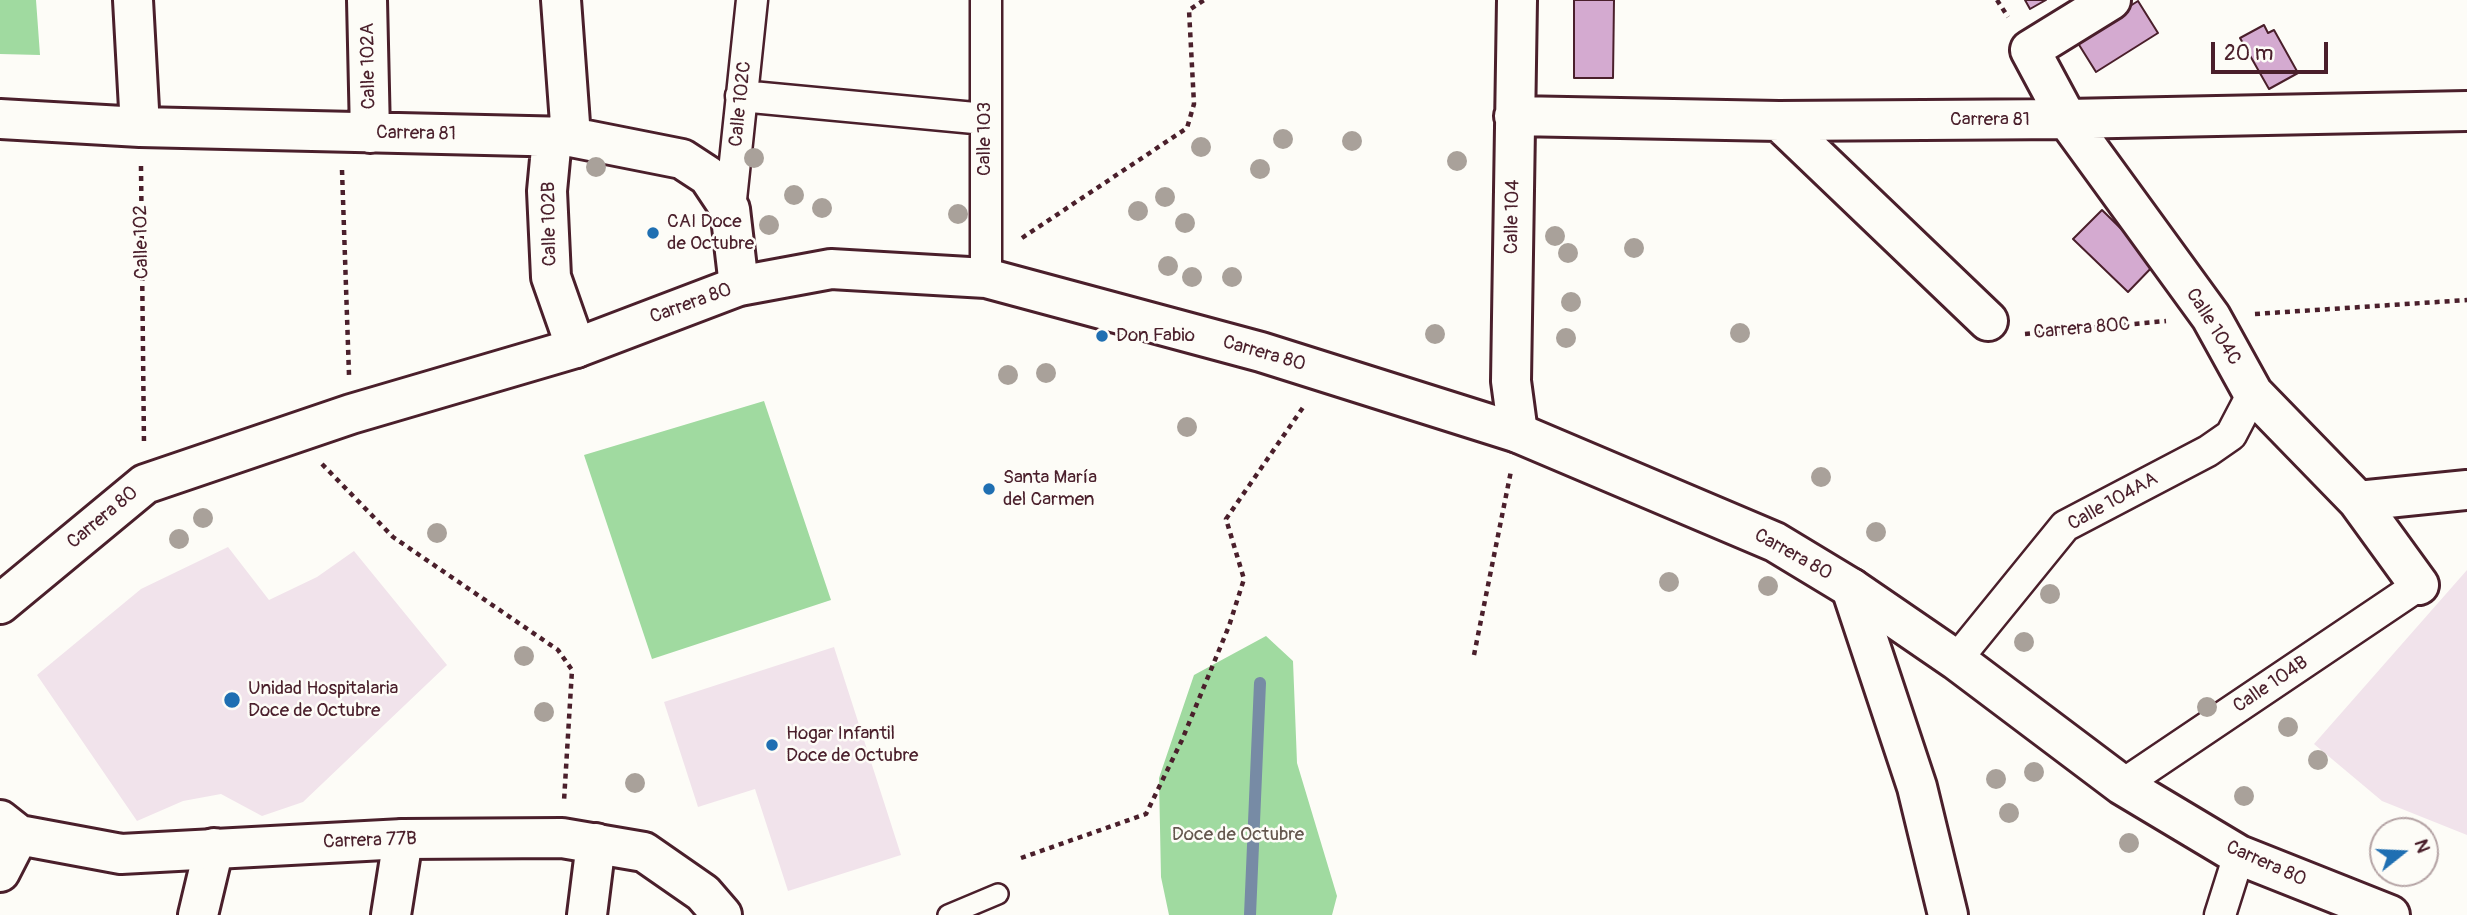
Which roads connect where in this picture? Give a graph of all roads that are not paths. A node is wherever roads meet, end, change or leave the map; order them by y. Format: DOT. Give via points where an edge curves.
graph roads {
  1 [pos="133,0"];
  2 [pos="367,0"];
  3 [pos="561,0"];
  4 [pos="752,0"];
  5 [pos="986,0"];
  6 [pos="1517,0"];
  7 [pos="2111,0"];
  8 [pos="741,96"];
  9 [pos="2467,111"];
  10 [pos="1514,116"];
  11 [pos="985,119"];
  12 [pos="2067,119"];
  13 [pos="0,120"];
  14 [pos="1779,121"];
  15 [pos="140,127"];
  16 [pos="356,132"];
  17 [pos="562,137"];
  18 [pos="730,209"];
  19 [pos="986,278"];
  20 [pos="739,286"];
  21 [pos="1988,321"];
  22 [pos="576,348"];
  23 [pos="2253,393"];
  24 [pos="1517,433"];
  25 [pos="2467,490"];
  26 [pos="2358,500"];
  27 [pos="2419,585"];
  28 [pos="1851,588"];
  29 [pos="0,604"];
  30 [pos="1956,660"];
  31 [pos="2122,785"];
  32 [pos="10,828"];
  33 [pos="403,839"];
  34 [pos="579,840"];
  35 [pos="214,848"];
  36 [pos="2239,855"];
  37 [pos="0,872"];
  38 [pos="998,894"];
  39 [pos="198,915"];
  40 [pos="391,915"];
  41 [pos="587,915"];
  42 [pos="722,915"];
  43 [pos="948,915"];
  44 [pos="1948,915"];
  45 [pos="2220,915"];
  46 [pos="2389,915"];
  1 -- 15 [label="street"];
  2 -- 16 [label="street, Calle 102A"];
  3 -- 17 [label="street, Calle 102B"];
  4 -- 8 [label="street, Calle 102C"];
  5 -- 11 [label="street, Calle 103"];
  6 -- 10 [label="street, Calle 104"];
  7 -- 12 [label="street, Calle 104C" via="2030,50"];
  8 -- 11 [label="street"];
  8 -- 18 [label="street, Calle 102C"];
  9 -- 12 [label="street, Carrera 81"];
  10 -- 14 [label="street, Carrera 81"];
  10 -- 24 [label="street, Calle 104" via="1511,381"];
  11 -- 19 [label="street, Calle 103"];
  12 -- 14 [label="street, Carrera 81"];
  12 -- 23 [label="street, Calle 104C" via="2211,317"];
  13 -- 15 [label="street, Carrera 81"];
  14 -- 21 [label="street"];
  15 -- 16 [label="street, Carrera 81"];
  16 -- 17 [label="street, Carrera 81"];
  17 -- 18 [label="street, Carrera 81" via="682,159 708,176"];
  17 -- 22 [label="street, Calle 102B" via="547,191 551,277"];
  18 -- 20 [label="street, Carrera 81"];
  19 -- 20 [label="street, Carrera 80" via="831,269"];
  19 -- 24 [label="street, Carrera 80" via="1261,352"];
  20 -- 22 [label="street, Carrera 80"];
  22 -- 29 [label="street, Carrera 80" via="351,414 145,484"];
  23 -- 26 [label="street, Calle 104C"];
  23 -- 30 [label="street, Calle 104AA" via="2231,435 2065,526"];
  24 -- 28 [label="street, Carrera 80" via="1774,542"];
  25 -- 26 [label="street"];
  26 -- 27 [label="street, Calle 104C"];
  27 -- 31 [label="street, Calle 104B"];
  28 -- 30 [label="street, Carrera 80"];
  28 -- 44 [label="street" via="1917,787"];
  30 -- 31 [label="street, Carrera 80"];
  31 -- 36 [label="street, Carrera 80"];
  32 -- 35 [label="street, Carrera 77B" via="121,854"];
  32 -- 37 [label="street"];
  33 -- 34 [label="street, Carrera 77B"];
  33 -- 35 [label="street, Carrera 77B"];
  33 -- 40 [label="street"];
  34 -- 41 [label="street"];
  34 -- 42 [label="street, Carrera 77B" via="644,852 703,893"];
  35 -- 39 [label="street"];
  36 -- 45 [label="street"];
  36 -- 46 [label="street, Carrera 80"];
  38 -- 43 [label="lane"];
}
